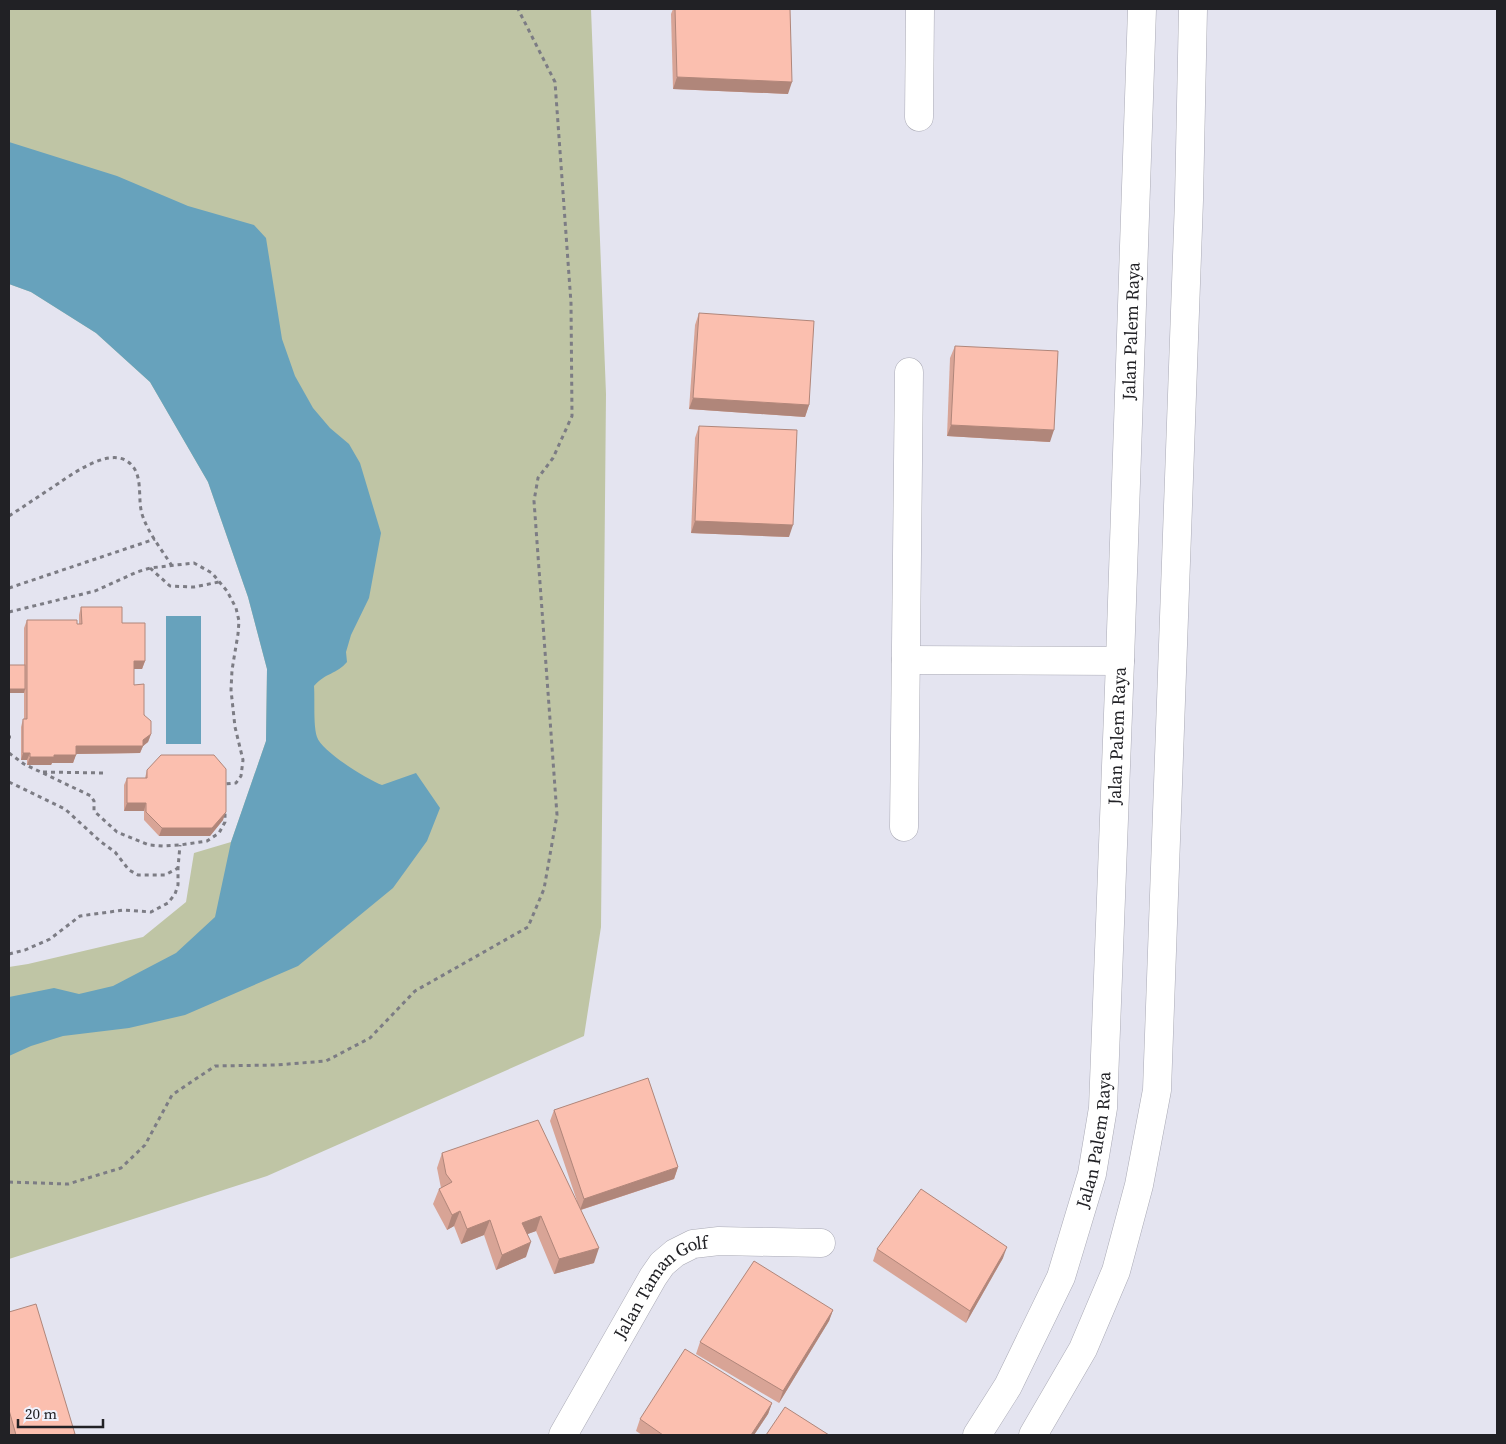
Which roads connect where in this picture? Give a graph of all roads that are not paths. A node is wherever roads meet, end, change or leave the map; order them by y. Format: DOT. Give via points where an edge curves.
graph roads {
  1 [pos="920,9"];
  2 [pos="1142,9"];
  3 [pos="1193,9"];
  4 [pos="919,117"];
  5 [pos="909,372"];
  6 [pos="906,660"];
  7 [pos="1120,661"];
  8 [pos="904,827"];
  9 [pos="821,1243"];
  10 [pos="563,1435"];
  11 [pos="977,1435"];
  12 [pos="1033,1435"];
  1 -- 4 [label="street"];
  2 -- 7 [label="street, Jalan Palem Raya"];
  3 -- 12 [label="street" via="1157,1090 1139,1185 1116,1271 1083,1349"];
  5 -- 6 [label="street"];
  6 -- 7 [label="street"];
  6 -- 8 [label="street"];
  7 -- 11 [label="street, Jalan Palem Raya" via="1102,1108 1092,1174 1061,1276 1008,1386"];
  9 -- 10 [label="street, Jalan Taman Golf" via="719,1241 693,1244 675,1252 654,1277"];
}
